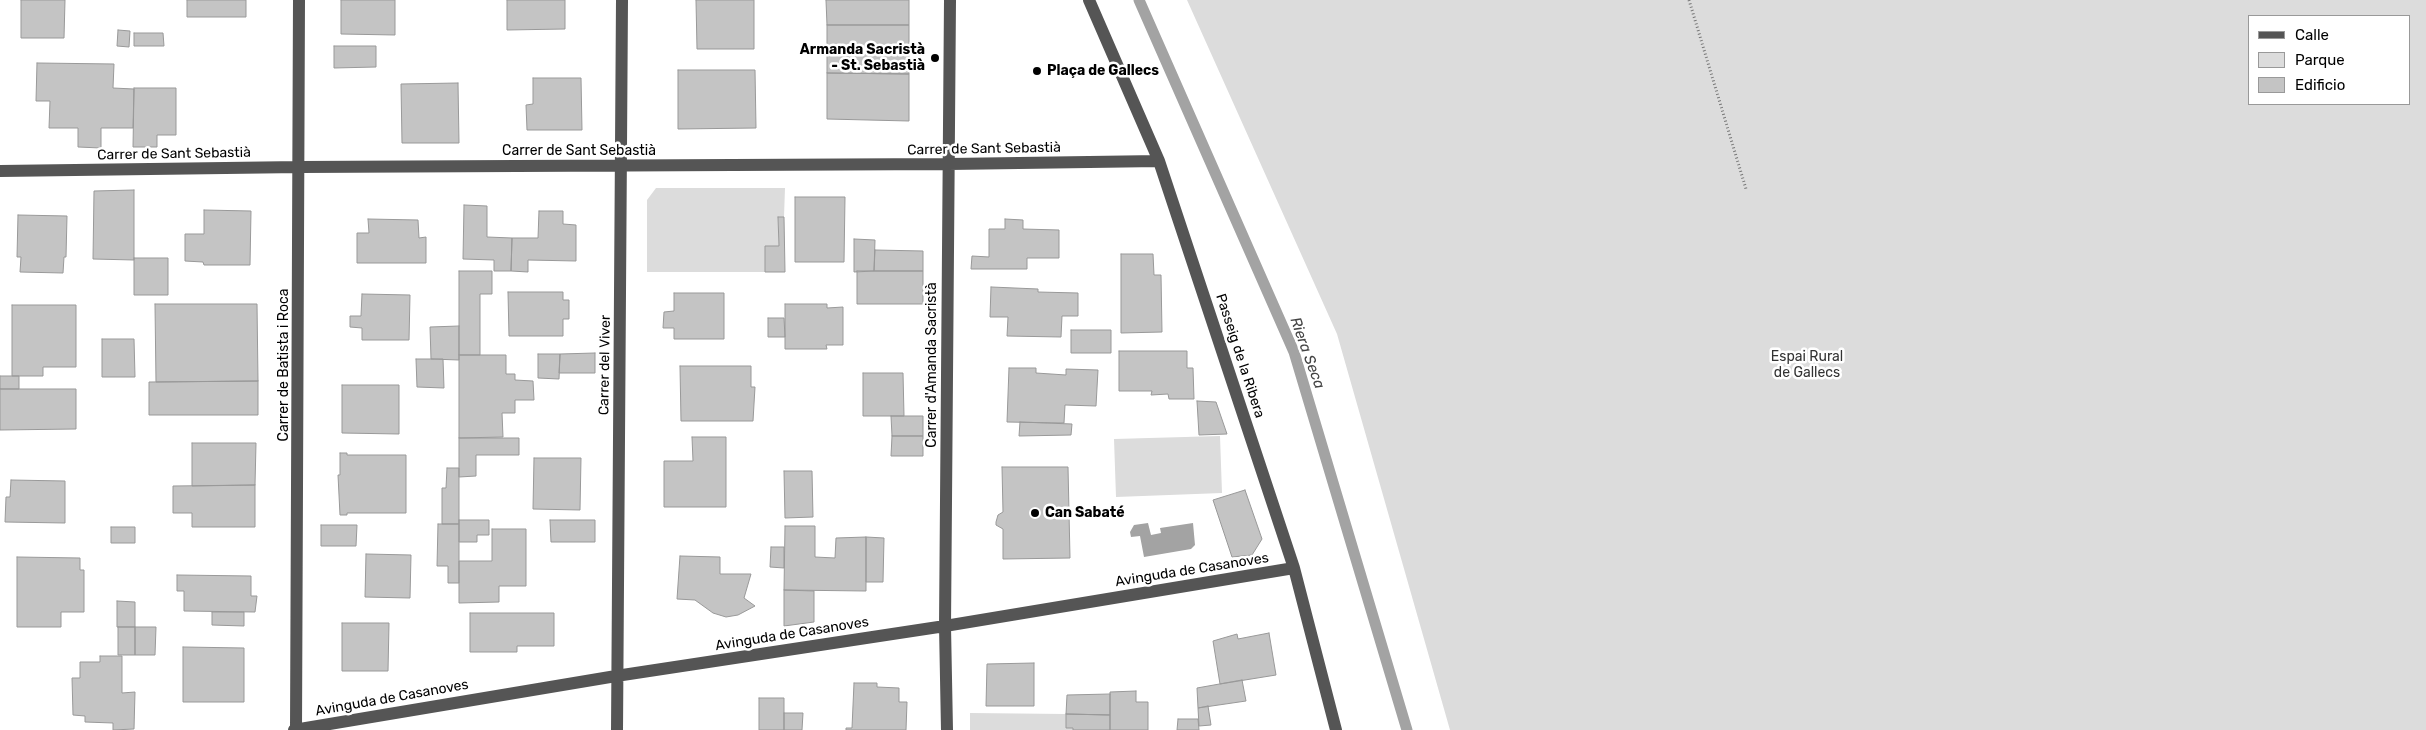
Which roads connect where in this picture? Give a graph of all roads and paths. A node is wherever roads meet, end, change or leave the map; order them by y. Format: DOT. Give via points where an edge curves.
graph roads {
  1 [pos="299,0"];
  2 [pos="622,0"];
  3 [pos="950,0"];
  4 [pos="1089,0"];
  5 [pos="1689,0"];
  6 [pos="1159,161"];
  7 [pos="949,164"];
  8 [pos="622,166"];
  9 [pos="300,167"];
  10 [pos="0,171"];
  11 [pos="1746,189"];
  12 [pos="1294,568"];
  13 [pos="945,626"];
  14 [pos="616,676"];
  15 [pos="296,730"];
  16 [pos="617,730"];
  17 [pos="946,730"];
  18 [pos="1336,730"];
  1 -- 9 [label="street, Carrer de Batista i Roca"];
  2 -- 8 [label="street, Carrer del Viver"];
  3 -- 7 [label="street, Carrer d'Amanda Sacristà"];
  4 -- 6 [label="street, Passeig de la Ribera"];
  5 -- 11 [label="path"];
  6 -- 7 [label="street, Carrer de Sant Sebastià"];
  6 -- 12 [label="street, Passeig de la Ribera"];
  7 -- 8 [label="street, Carrer de Sant Sebastià"];
  7 -- 13 [label="street, Carrer d'Amanda Sacristà"];
  8 -- 9 [label="street, Carrer de Sant Sebastià"];
  8 -- 14 [label="street, Carrer del Viver"];
  9 -- 10 [label="street, Carrer de Sant Sebastià"];
  9 -- 15 [label="street, Carrer de Batista i Roca"];
  12 -- 13 [label="street, Avinguda de Casanoves"];
  12 -- 18 [label="street, Passeig de la Ribera"];
  13 -- 14 [label="street, Avinguda de Casanoves"];
  13 -- 17 [label="street, Carrer d'Amanda Sacristà"];
  14 -- 15 [label="street, Avinguda de Casanoves"];
  14 -- 16 [label="street, Carrer del Viver"];
}
